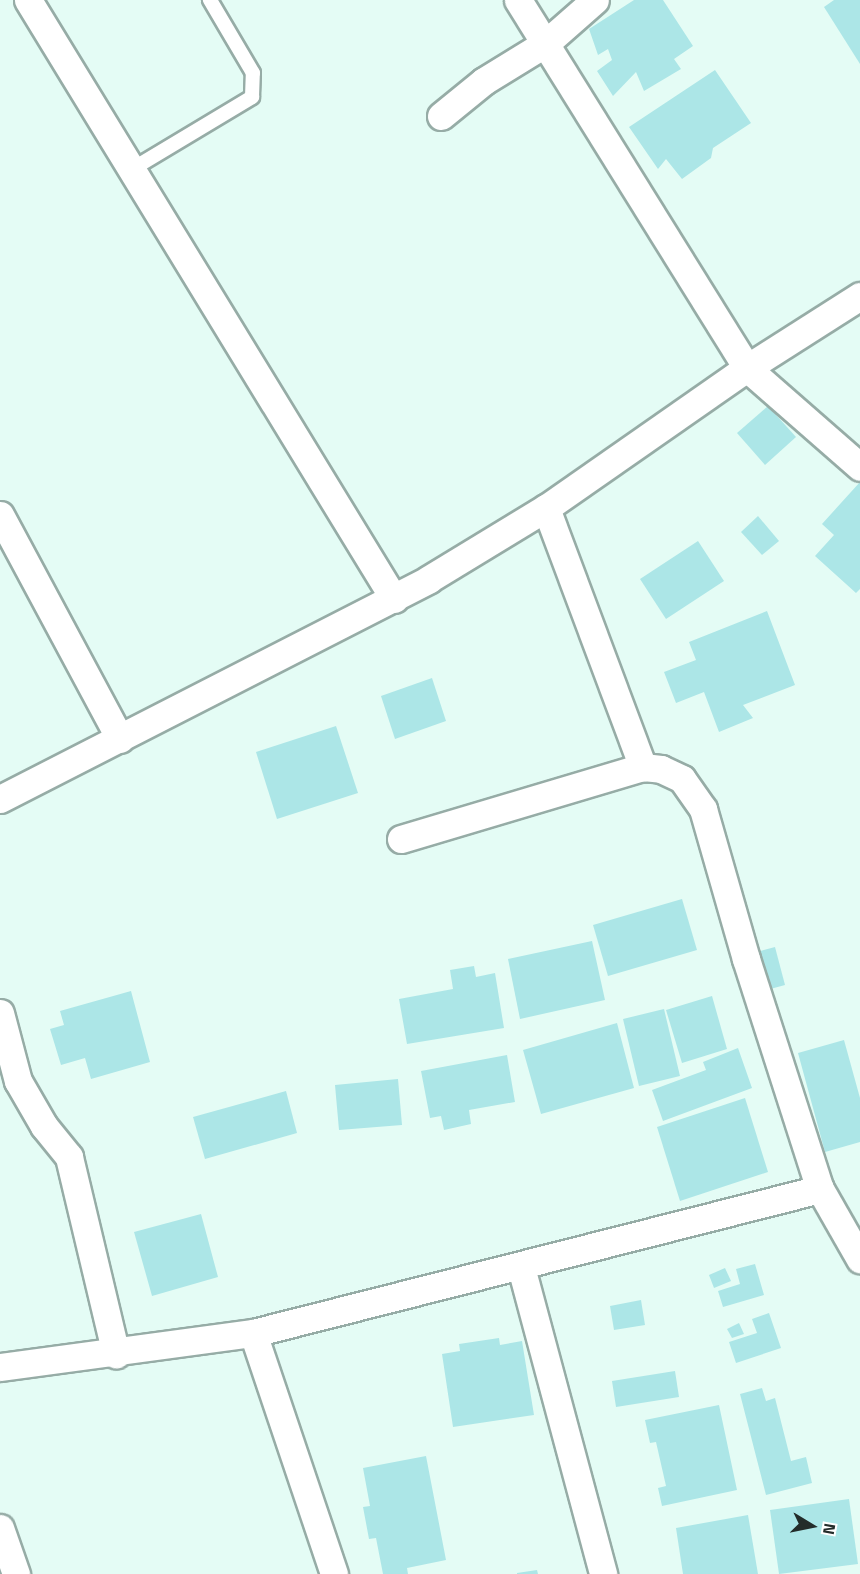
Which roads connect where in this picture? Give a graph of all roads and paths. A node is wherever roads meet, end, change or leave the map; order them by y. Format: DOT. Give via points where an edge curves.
graph roads {
  1 [pos="28,0"];
  2 [pos="210,0"];
  3 [pos="518,0"];
  4 [pos="595,0"];
  5 [pos="546,43"];
  6 [pos="441,116"];
  7 [pos="134,168"];
  8 [pos="860,296"];
  9 [pos="747,368"];
  10 [pos="860,467"];
  11 [pos="546,508"];
  12 [pos="0,515"];
  13 [pos="394,599"];
  14 [pos="120,739"];
  15 [pos="643,767"];
  16 [pos="0,799"];
  17 [pos="401,839"];
  18 [pos="0,1013"];
  19 [pos="820,1189"];
  20 [pos="860,1259"];
  21 [pos="521,1267"];
  22 [pos="253,1333"];
  23 [pos="116,1354"];
  24 [pos="0,1367"];
  25 [pos="0,1528"];
  26 [pos="16,1574"];
  27 [pos="334,1574"];
  28 [pos="603,1574"];
  1 -- 7 [label="street"];
  2 -- 7 [label="lane" via="253,73 252,97"];
  3 -- 5 [label="street"];
  4 -- 5 [label="street"];
  5 -- 6 [label="street" via="484,81"];
  5 -- 9 [label="street"];
  7 -- 13 [label="street"];
  8 -- 9 [label="street"];
  9 -- 10 [label="street"];
  9 -- 11 [label="street"];
  11 -- 13 [label="street"];
  11 -- 15 [label="street"];
  12 -- 14 [label="street"];
  13 -- 14 [label="street"];
  14 -- 16 [label="street"];
  15 -- 17 [label="street"];
  15 -- 19 [label="street" via="682,778 703,809 746,959"];
  18 -- 23 [label="street" via="18,1081 44,1126 69,1157"];
  19 -- 20 [label="street"];
  19 -- 21 [label="street"];
  21 -- 22 [label="street"];
  21 -- 28 [label="street"];
  22 -- 23 [label="street"];
  22 -- 27 [label="street"];
  23 -- 24 [label="street"];
  25 -- 26 [label="street"];
}
